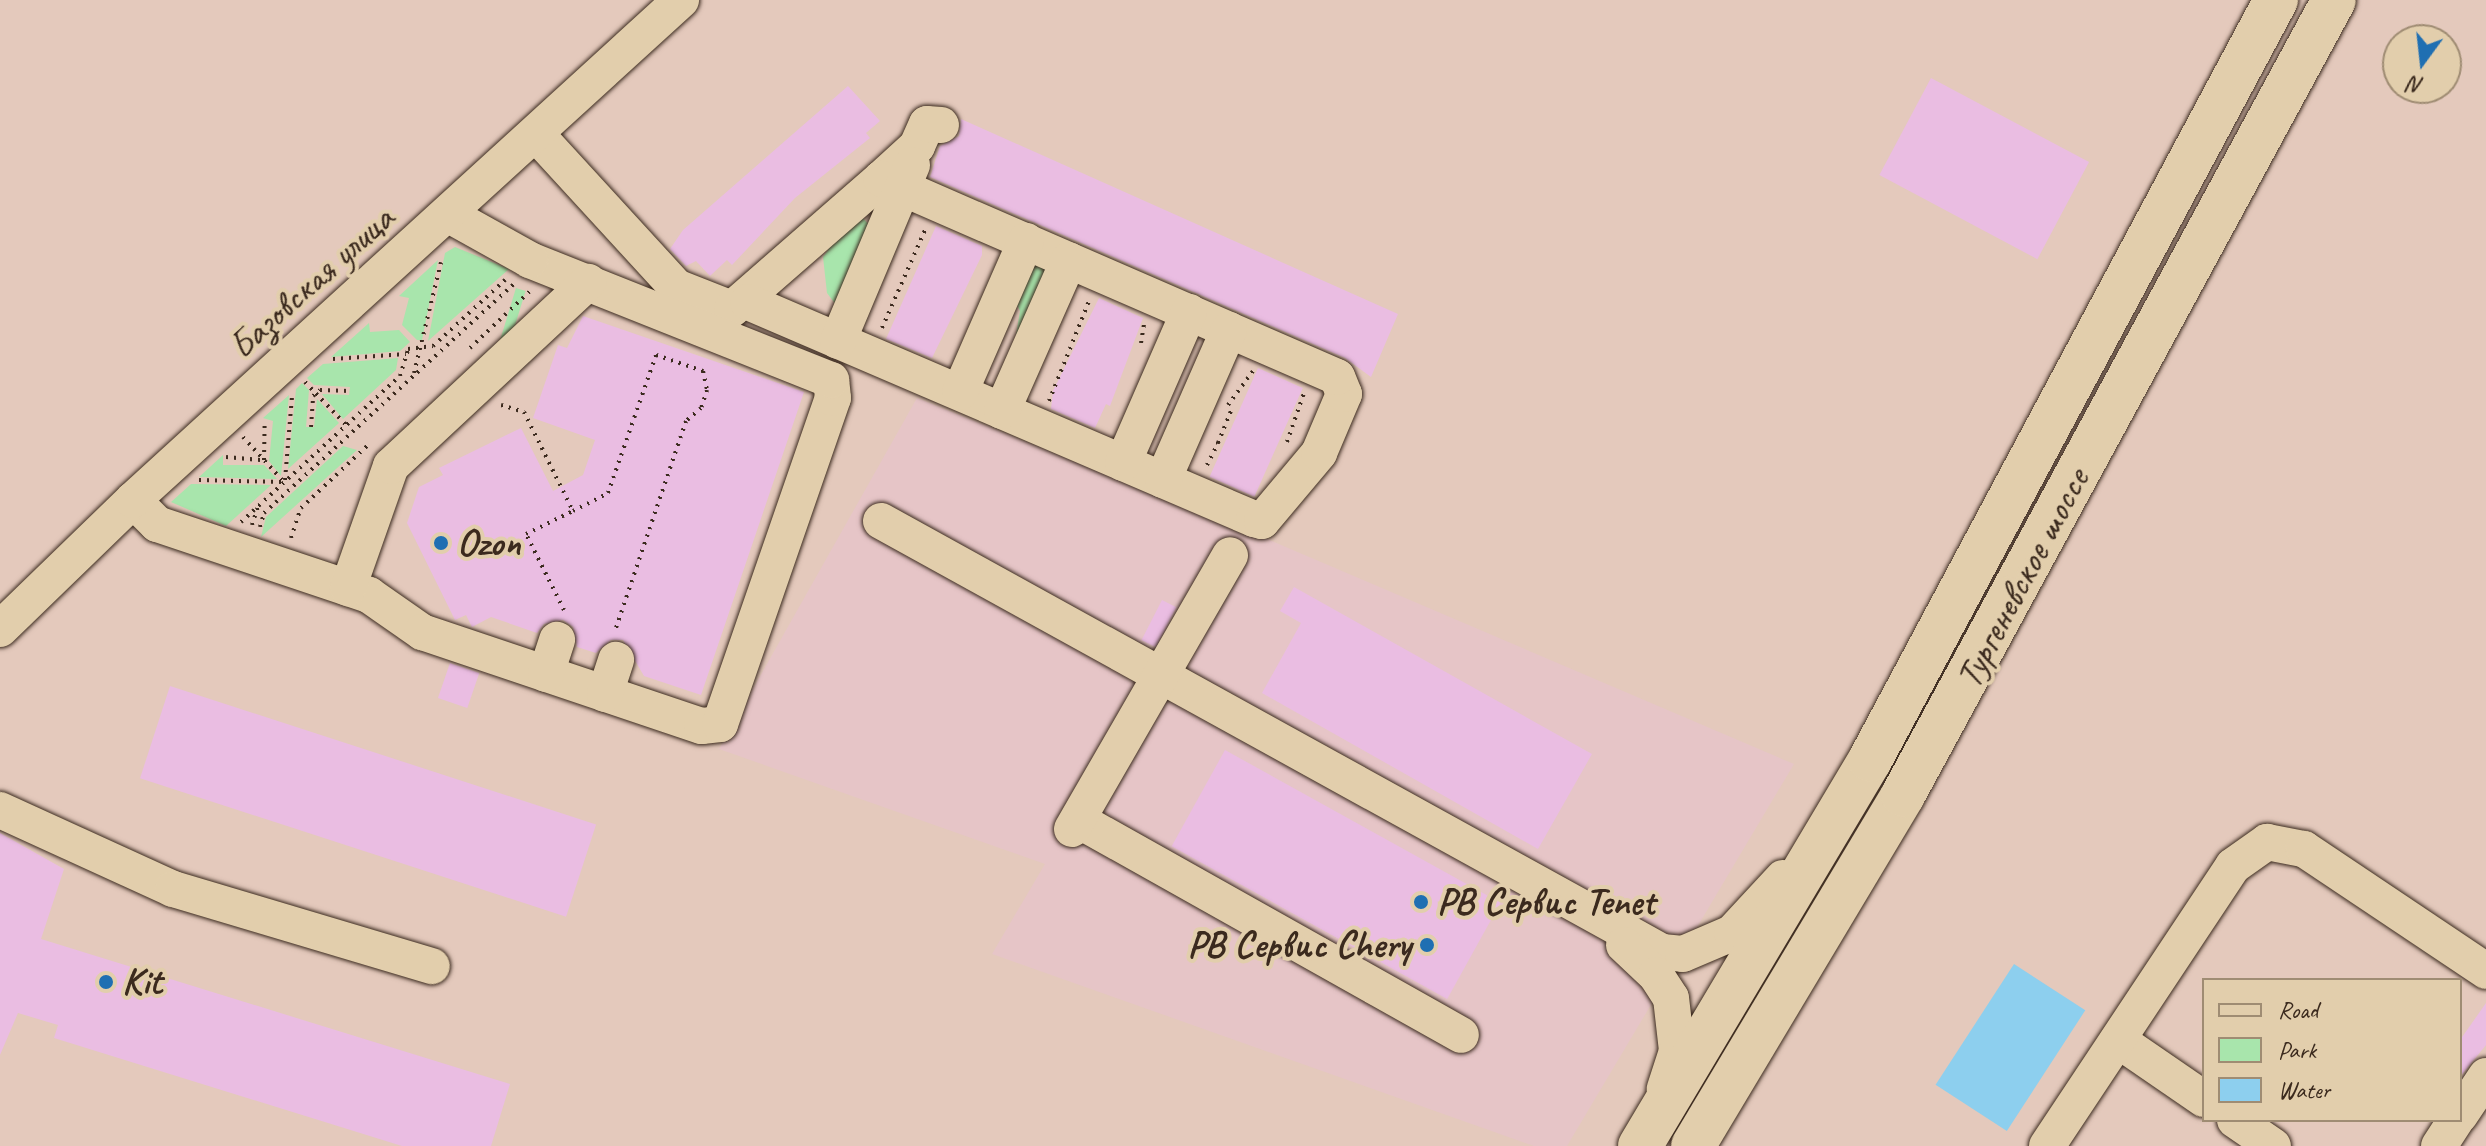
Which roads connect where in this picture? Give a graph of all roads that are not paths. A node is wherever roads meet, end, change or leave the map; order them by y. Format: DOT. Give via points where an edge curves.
graph roads {
  1 [pos="681,0"];
  2 [pos="2334,0"];
  3 [pos="2269,3"];
  4 [pos="536,134"];
  5 [pos="929,136"];
  6 [pos="893,184"];
  7 [pos="446,231"];
  8 [pos="1026,241"];
  9 [pos="1069,260"];
  10 [pos="588,282"];
  11 [pos="748,302"];
  12 [pos="1189,312"];
  13 [pos="1229,330"];
  14 [pos="838,341"];
  15 [pos="960,392"];
  16 [pos="1002,411"];
  17 [pos="1123,463"];
  18 [pos="1163,480"];
  19 [pos="133,500"];
  20 [pos="881,521"];
  21 [pos="1230,555"];
  22 [pos="348,588"];
  23 [pos="0,629"];
  24 [pos="615,648"];
  25 [pos="1160,676"];
  26 [pos="605,694"];
  27 [pos="1870,760"];
  28 [pos="0,810"];
  29 [pos="1593,918"];
  30 [pos="432,966"];
  31 [pos="2486,971"];
  32 [pos="1461,1035"];
  33 [pos="2118,1040"];
  34 [pos="2486,1076"];
  35 [pos="2202,1098"];
  36 [pos="2462,1112"];
  37 [pos="2238,1122"];
  38 [pos="2455,1122"];
  39 [pos="1641,1145"];
  40 [pos="1693,1146"];
  41 [pos="2047,1146"];
  42 [pos="2273,1146"];
  43 [pos="2439,1146"];
  1 -- 4 [label="street, Базовская улица"];
  2 -- 40 [label="highway, Тургеневское шоссе" via="1903,795"];
  3 -- 27 [label="highway, Тургеневское шоссе"];
  4 -- 7 [label="street, Базовская улица"];
  4 -- 11 [label="street" via="676,287 732,309"];
  5 -- 6 [label="street"];
  6 -- 8 [label="street"];
  6 -- 11 [label="street"];
  6 -- 14 [label="street"];
  7 -- 10 [label="street"];
  7 -- 19 [label="street, Базовская улица"];
  8 -- 9 [label="street"];
  8 -- 15 [label="street"];
  9 -- 12 [label="street"];
  9 -- 16 [label="street"];
  10 -- 22 [label="street" via="391,466"];
  10 -- 26 [label="street" via="663,328 739,355 821,373 834,388 725,717 702,726"];
  11 -- 14 [label="street"];
  12 -- 13 [label="street"];
  12 -- 17 [label="street"];
  13 -- 18 [label="street" via="1202,436"];
  13 -- 18 [label="street" via="1344,385 1319,453 1262,521"];
  14 -- 15 [label="street"];
  15 -- 16 [label="street"];
  16 -- 17 [label="street"];
  17 -- 18 [label="street"];
  19 -- 22 [label="street" via="157,524"];
  19 -- 23 [label="street, Базовская улица"];
  20 -- 25 [label="street"];
  21 -- 25 [label="street"];
  22 -- 26 [label="street" via="383,601 422,632 556,642"];
  24 -- 26 [label="street"];
  25 -- 29 [label="street"];
  25 -- 32 [label="street" via="1075,824"];
  27 -- 29 [label="street" via="1764,901 1732,933 1683,954 1662,952"];
  27 -- 39 [label="highway, Тургеневское шоссе"];
  28 -- 30 [label="street" via="75,850 173,889"];
  29 -- 39 [label="street" via="1656,975 1677,1024 1677,1051"];
  31 -- 33 [label="street" via="2304,849 2267,842 2233,866"];
  33 -- 35 [label="street"];
  33 -- 41 [label="street"];
  34 -- 36 [label="street"];
  37 -- 42 [label="street"];
  38 -- 43 [label="street"];
}
